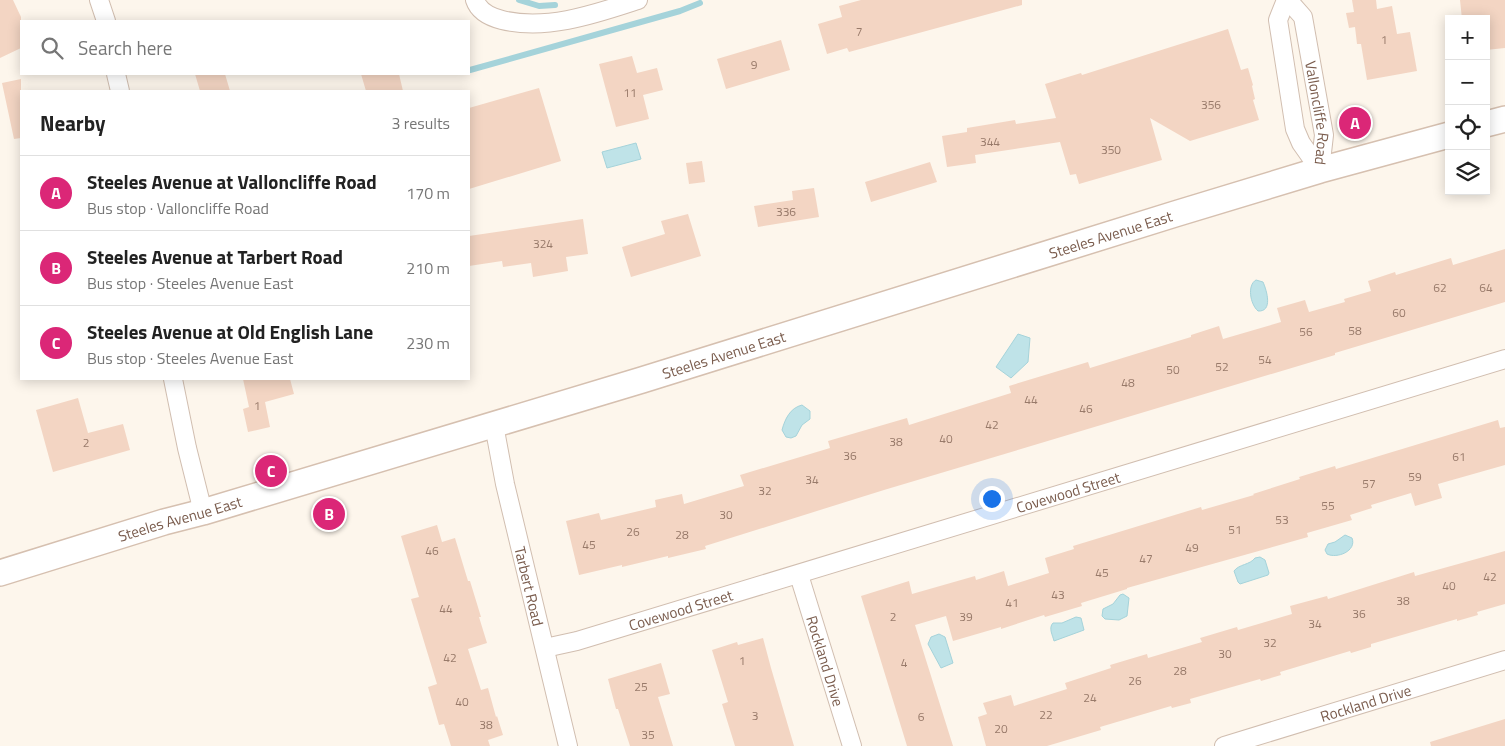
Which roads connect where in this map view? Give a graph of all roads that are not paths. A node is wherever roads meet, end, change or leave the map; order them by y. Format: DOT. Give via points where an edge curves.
graph roads {
  1 [pos="99,0"];
  2 [pos="475,0"];
  3 [pos="638,0"];
  4 [pos="1287,0"];
  5 [pos="106,20"];
  6 [pos="116,75"];
  7 [pos="120,90"];
  8 [pos="1505,119"];
  9 [pos="1490,123"];
  10 [pos="1445,136"];
  11 [pos="1320,170"];
  12 [pos="1505,359"];
  13 [pos="173,380"];
  14 [pos="494,425"];
  15 [pos="203,512"];
  16 [pos="0,573"];
  17 [pos="799,575"];
  18 [pos="545,648"];
  19 [pos="1505,660"];
  20 [pos="568,746"];
  21 [pos="852,746"];
  22 [pos="1224,746"];
  1 -- 5 [label="street"];
  2 -- 3 [label="street" via="484,13 495,18 535,24 590,15"];
  4 -- 11 [label="street, Valloncliffe Road" via="1303,17 1324,135"];
  4 -- 11 [label="street, Valloncliffe Road" via="1278,20 1295,129"];
  6 -- 7 [label="street"];
  8 -- 9 [label="main road"];
  10 -- 11 [label="main road, Steeles Avenue East"];
  11 -- 14 [label="main road, Steeles Avenue East"];
  12 -- 17 [label="street, Covewood Street"];
  13 -- 15 [label="street"];
  14 -- 15 [label="main road, Steeles Avenue East"];
  14 -- 18 [label="street, Tarbert Road"];
  15 -- 16 [label="main road, Steeles Avenue East"];
  17 -- 18 [label="street, Covewood Street"];
  17 -- 21 [label="street, Rockland Drive"];
  18 -- 20 [label="street, Tarbert Road"];
  19 -- 22 [label="street, Rockland Drive"];
}
